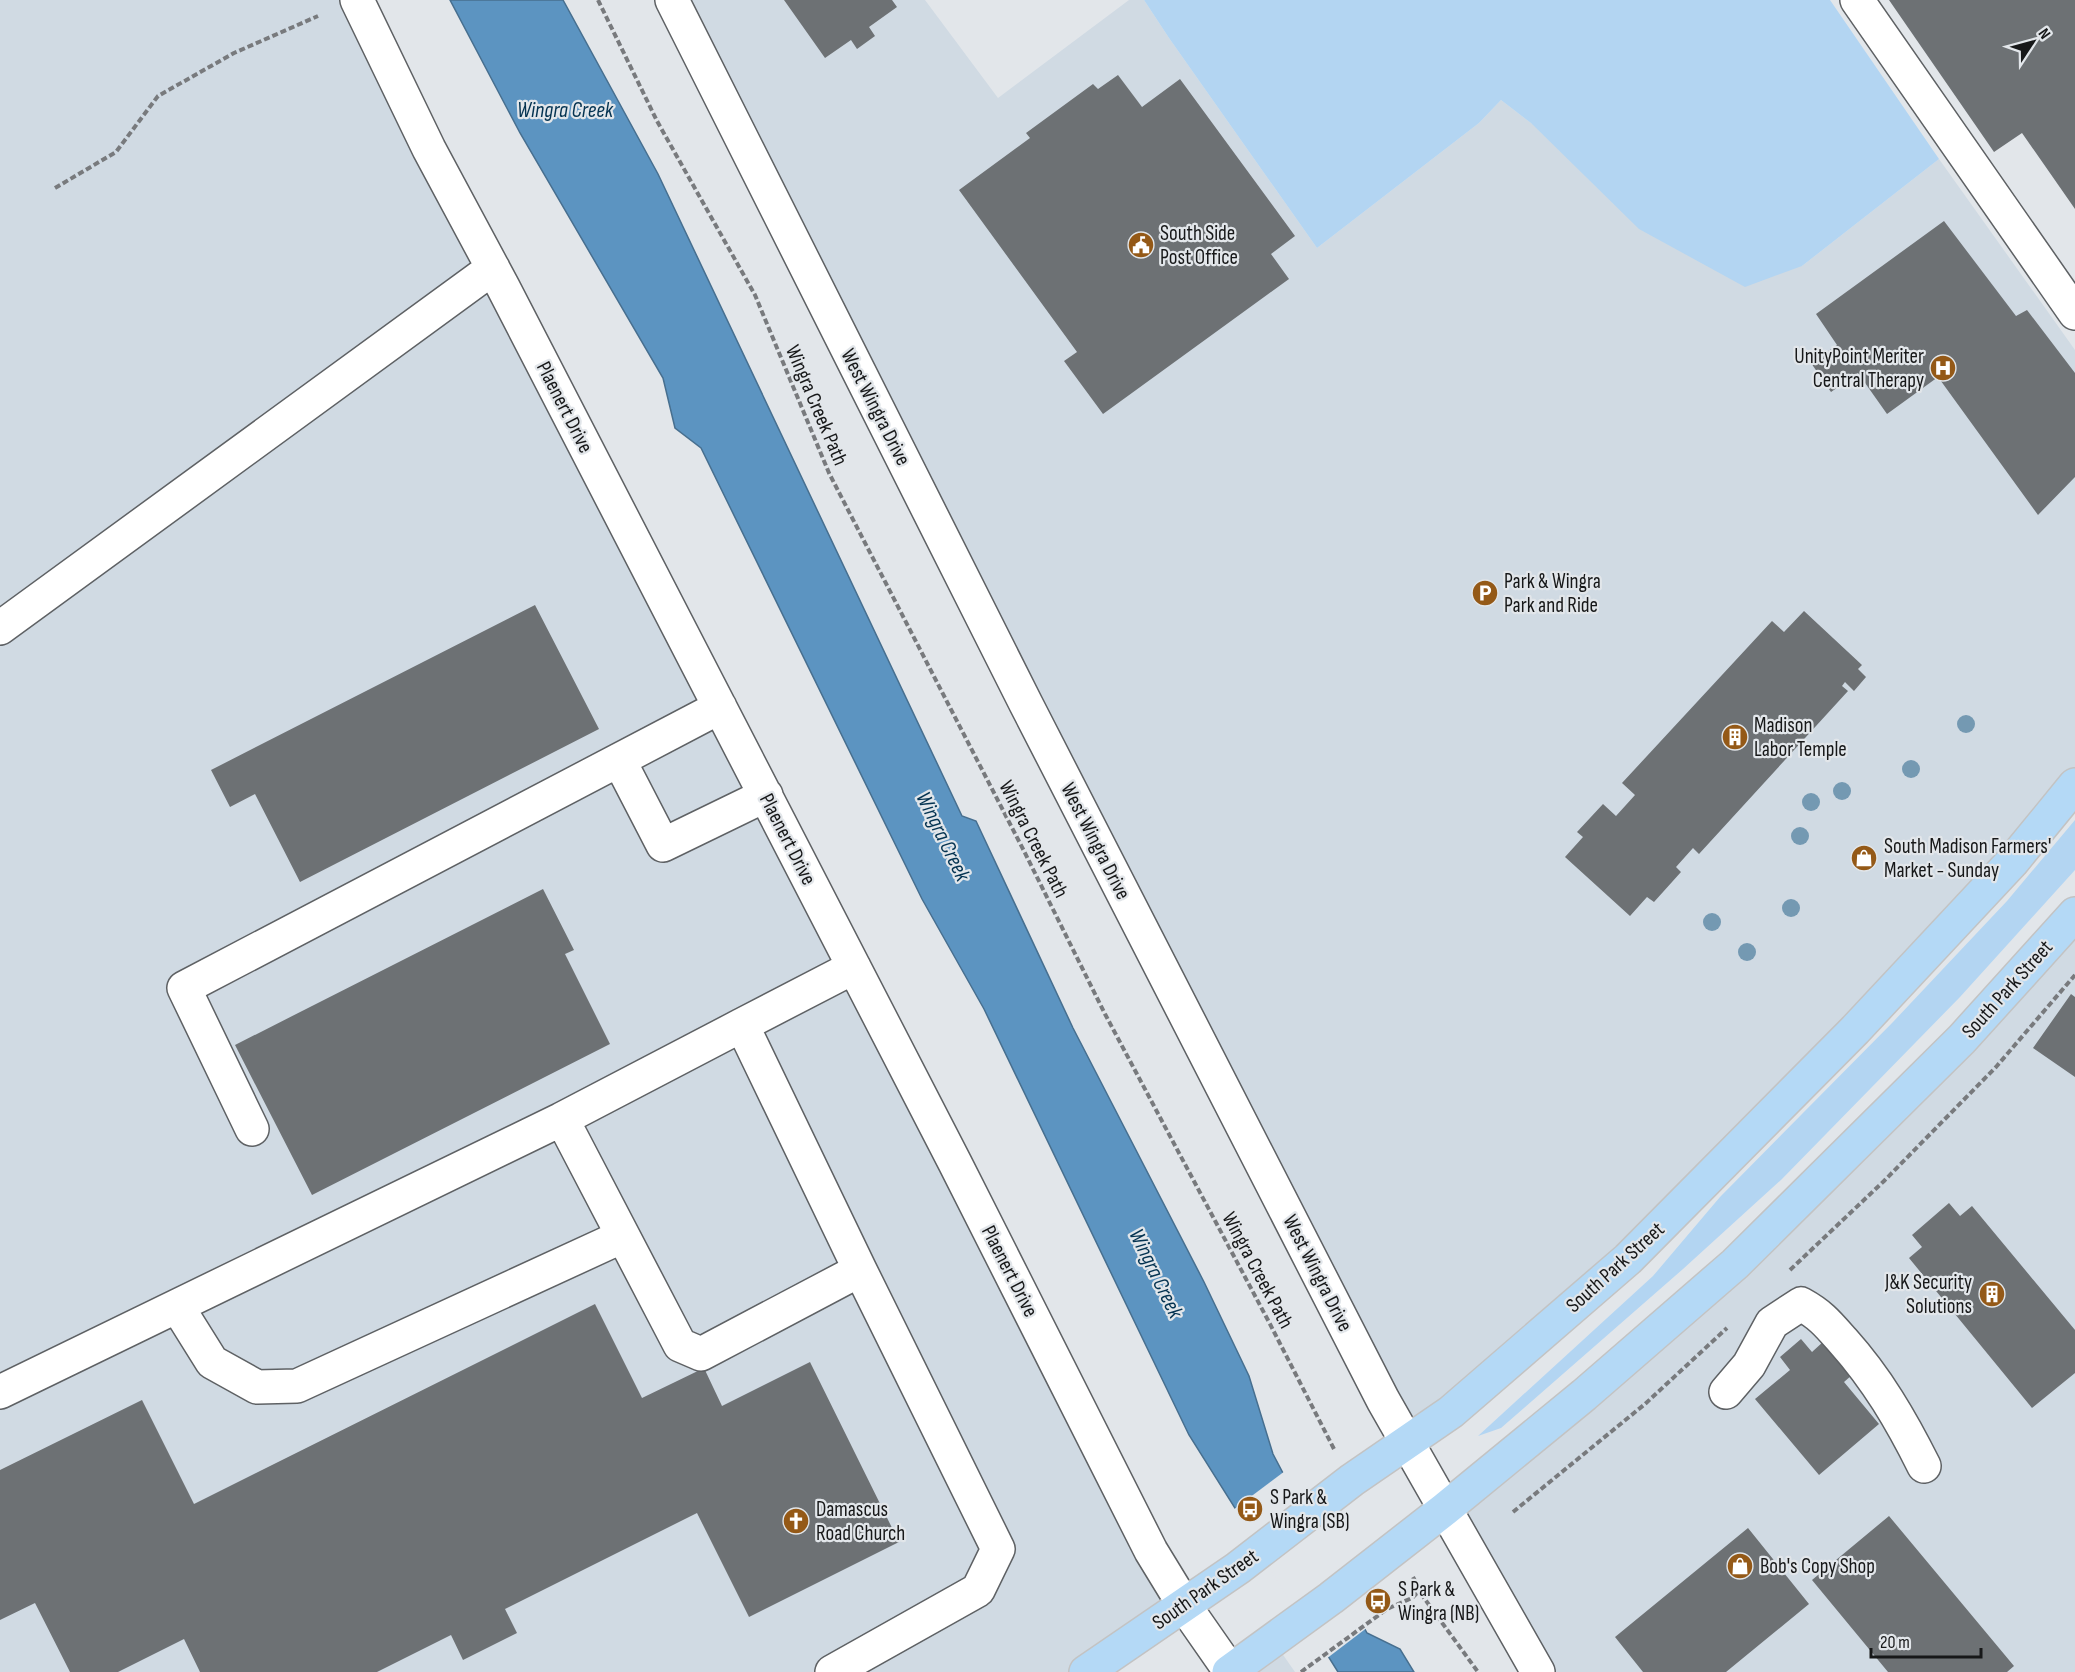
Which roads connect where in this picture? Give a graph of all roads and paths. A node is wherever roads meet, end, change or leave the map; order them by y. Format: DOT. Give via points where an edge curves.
graph roads {
  1 [pos="357,0"];
  2 [pos="598,0"];
  3 [pos="672,0"];
  4 [pos="1857,0"];
  5 [pos="318,16"];
  6 [pos="55,188"];
  7 [pos="493,267"];
  8 [pos="2075,313"];
  9 [pos="0,628"];
  10 [pos="720,707"];
  11 [pos="619,760"];
  12 [pos="2075,786"];
  13 [pos="766,795"];
  14 [pos="2075,914"];
  15 [pos="854,967"];
  16 [pos="2075,975"];
  17 [pos="742,1025"];
  18 [pos="561,1119"];
  19 [pos="252,1129"];
  20 [pos="623,1236"];
  21 [pos="860,1270"];
  22 [pos="1789,1271"];
  23 [pos="177,1306"];
  24 [pos="1730,1325"];
  25 [pos="0,1392"];
  26 [pos="1726,1392"];
  27 [pos="1407,1443"];
  28 [pos="1924,1466"];
  29 [pos="1352,1480"];
  30 [pos="1445,1509"];
  31 [pos="1513,1512"];
  32 [pos="1395,1548"];
  33 [pos="1420,1590"];
  34 [pos="1184,1605"];
  35 [pos="832,1672"];
  36 [pos="1086,1672"];
  37 [pos="1230,1672"];
  38 [pos="1301,1672"];
  39 [pos="1478,1672"];
  40 [pos="1539,1672"];
  1 -- 7 [label="street, Plaenert Drive" via="429,149"];
  2 -- 29 [label="path, Wingra Creek Path" via="657,121 755,296 829,473 1105,1014"];
  3 -- 27 [label="street, West Wingra Drive" via="1026,704"];
  4 -- 8 [label="street"];
  5 -- 6 [label="path" via="234,53 158,96 116,152"];
  7 -- 9 [label="street"];
  7 -- 10 [label="street, Plaenert Drive"];
  10 -- 11 [label="street"];
  10 -- 13 [label="street, Plaenert Drive"];
  11 -- 13 [label="street" via="663,845"];
  11 -- 19 [label="street" via="184,988"];
  12 -- 27 [label="main road, South Park Street" via="2012,862 1855,1030 1628,1259 1451,1412"];
  13 -- 15 [label="street, Plaenert Drive"];
  14 -- 30 [label="main road, South Park Street" via="1962,1039 1735,1264"];
  15 -- 17 [label="street"];
  15 -- 34 [label="street, Plaenert Drive" via="1150,1551"];
  16 -- 22 [label="path" via="1996,1067"];
  17 -- 18 [label="street"];
  17 -- 21 [label="street"];
  18 -- 20 [label="street"];
  18 -- 23 [label="street"];
  20 -- 21 [label="street" via="680,1345 701,1354"];
  20 -- 23 [label="street" via="297,1386 257,1387 212,1362"];
  21 -- 35 [label="street" via="998,1549 978,1590"];
  23 -- 25 [label="street"];
  24 -- 31 [label="path" via="1636,1411"];
  26 -- 28 [label="street" via="1749,1365 1772,1323 1801,1304 1817,1312 1875,1381"];
  27 -- 29 [label="main road, South Park Street"];
  27 -- 30 [label="street, West Wingra Drive"];
  29 -- 34 [label="main road, South Park Street"];
  30 -- 32 [label="main road, South Park Street"];
  30 -- 40 [label="street, West Wingra Drive"];
  32 -- 33 [label="path"];
  32 -- 37 [label="main road, South Park Street"];
  33 -- 38 [label="path" via="1387,1609"];
  33 -- 39 [label="path"];
  34 -- 36 [label="main road, South Park Street"];
  34 -- 37 [label="street, Plaenert Drive"];
}
